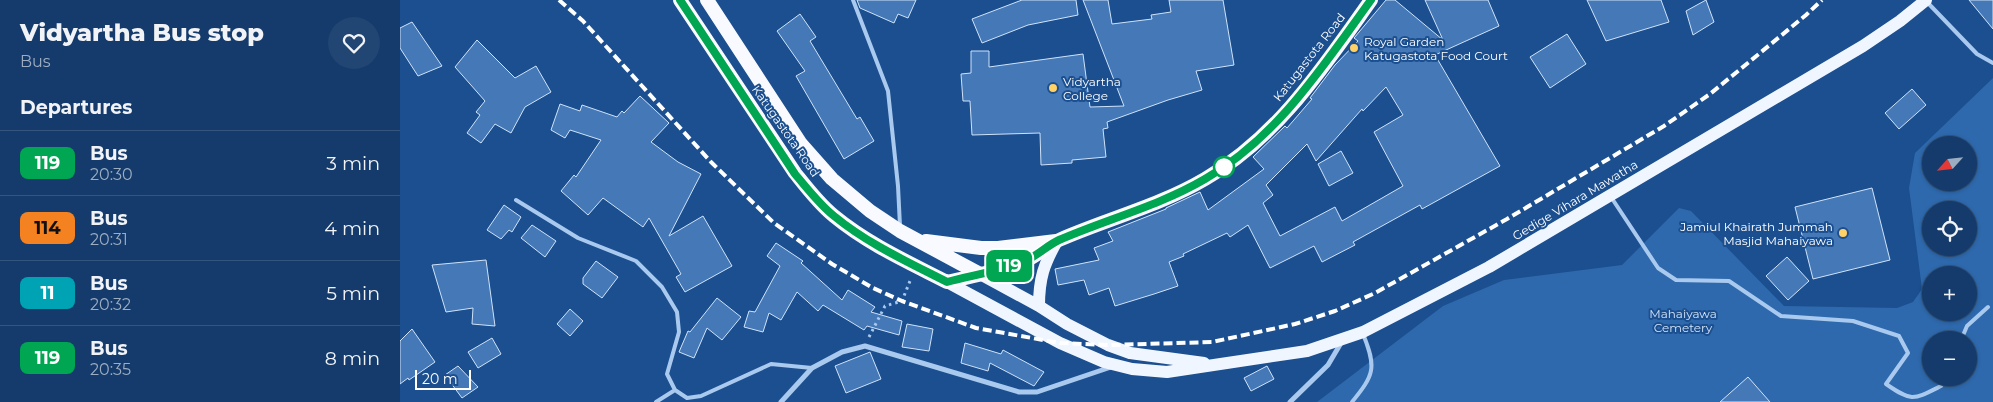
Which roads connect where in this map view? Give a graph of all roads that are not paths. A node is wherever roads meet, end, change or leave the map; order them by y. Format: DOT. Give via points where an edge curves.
graph roads {
  1 [pos="680,0"];
  2 [pos="707,0"];
  3 [pos="853,0"];
  4 [pos="1371,0"];
  5 [pos="1926,0"];
  6 [pos="1993,63"];
  7 [pos="1609,195"];
  8 [pos="516,200"];
  9 [pos="900,231"];
  10 [pos="915,239"];
  11 [pos="1057,241"];
  12 [pos="980,274"];
  13 [pos="947,282"];
  14 [pos="1039,306"];
  15 [pos="1988,307"];
  16 [pos="1965,331"];
  17 [pos="1363,332"];
  18 [pos="1342,340"];
  19 [pos="1214,364"];
  20 [pos="1116,365"];
  21 [pos="812,368"];
  22 [pos="1941,386"];
  23 [pos="675,390"];
  24 [pos="656,402"];
  25 [pos="781,402"];
  26 [pos="1290,402"];
  27 [pos="1352,402"];
  1 -- 13 [label="highway, Katugastota Road" via="795,174 833,216 882,249"];
  2 -- 9 [label="highway, Katugastota Road" via="814,160 850,195"];
  3 -- 9 [label="lane" via="888,91"];
  4 -- 11 [label="highway, Katugastota Road" via="1293,104 1224,167 1182,191"];
  5 -- 6 [label="lane" via="1977,54"];
  5 -- 7 [label="main road, Gedige Vihara Mawatha" via="1864,46"];
  7 -- 17 [label="main road, Gedige Vihara Mawatha" via="1489,267"];
  7 -- 22 [label="lane" via="1658,268 1676,280 1729,281 1780,316 1853,322 1899,336 1908,353 1886,384 1902,397 1914,399"];
  8 -- 23 [label="lane" via="578,238 636,261 662,287 677,312 680,332 667,374"];
  9 -- 10 [label="highway, Katugastota Road"];
  10 -- 11 [label="highway, Katugastota Road" via="981,248"];
  10 -- 12 [label="highway"];
  11 -- 12 [label="highway, Katugastota Road" via="1028,260"];
  11 -- 14 [label="main road" via="1043,268"];
  12 -- 13 [label="highway, Katugastota Road"];
  12 -- 14 [label="main road, Gedige Vihara Mawatha"];
  13 -- 20 [label="main road, Gedige Vihara Mawatha" via="1060,343"];
  14 -- 19 [label="main road, Gedige Vihara Mawatha" via="1067,324 1130,353"];
  15 -- 16 [label="lane"];
  17 -- 18 [label="main road, Gedige Vihara Mawatha"];
  17 -- 27 [label="lane" via="1371,352 1372,367 1368,382"];
  18 -- 19 [label="main road, Gedige Vihara Mawatha" via="1307,351"];
  18 -- 26 [label="street" via="1328,365"];
  19 -- 20 [label="main road, Gedige Vihara Mawatha" via="1167,372"];
  20 -- 21 [label="street" via="1037,392 1020,392 864,346 842,352"];
  21 -- 23 [label="lane" via="771,364 702,396 687,398"];
  21 -- 25 [label="street"];
  23 -- 24 [label="lane"];
}
